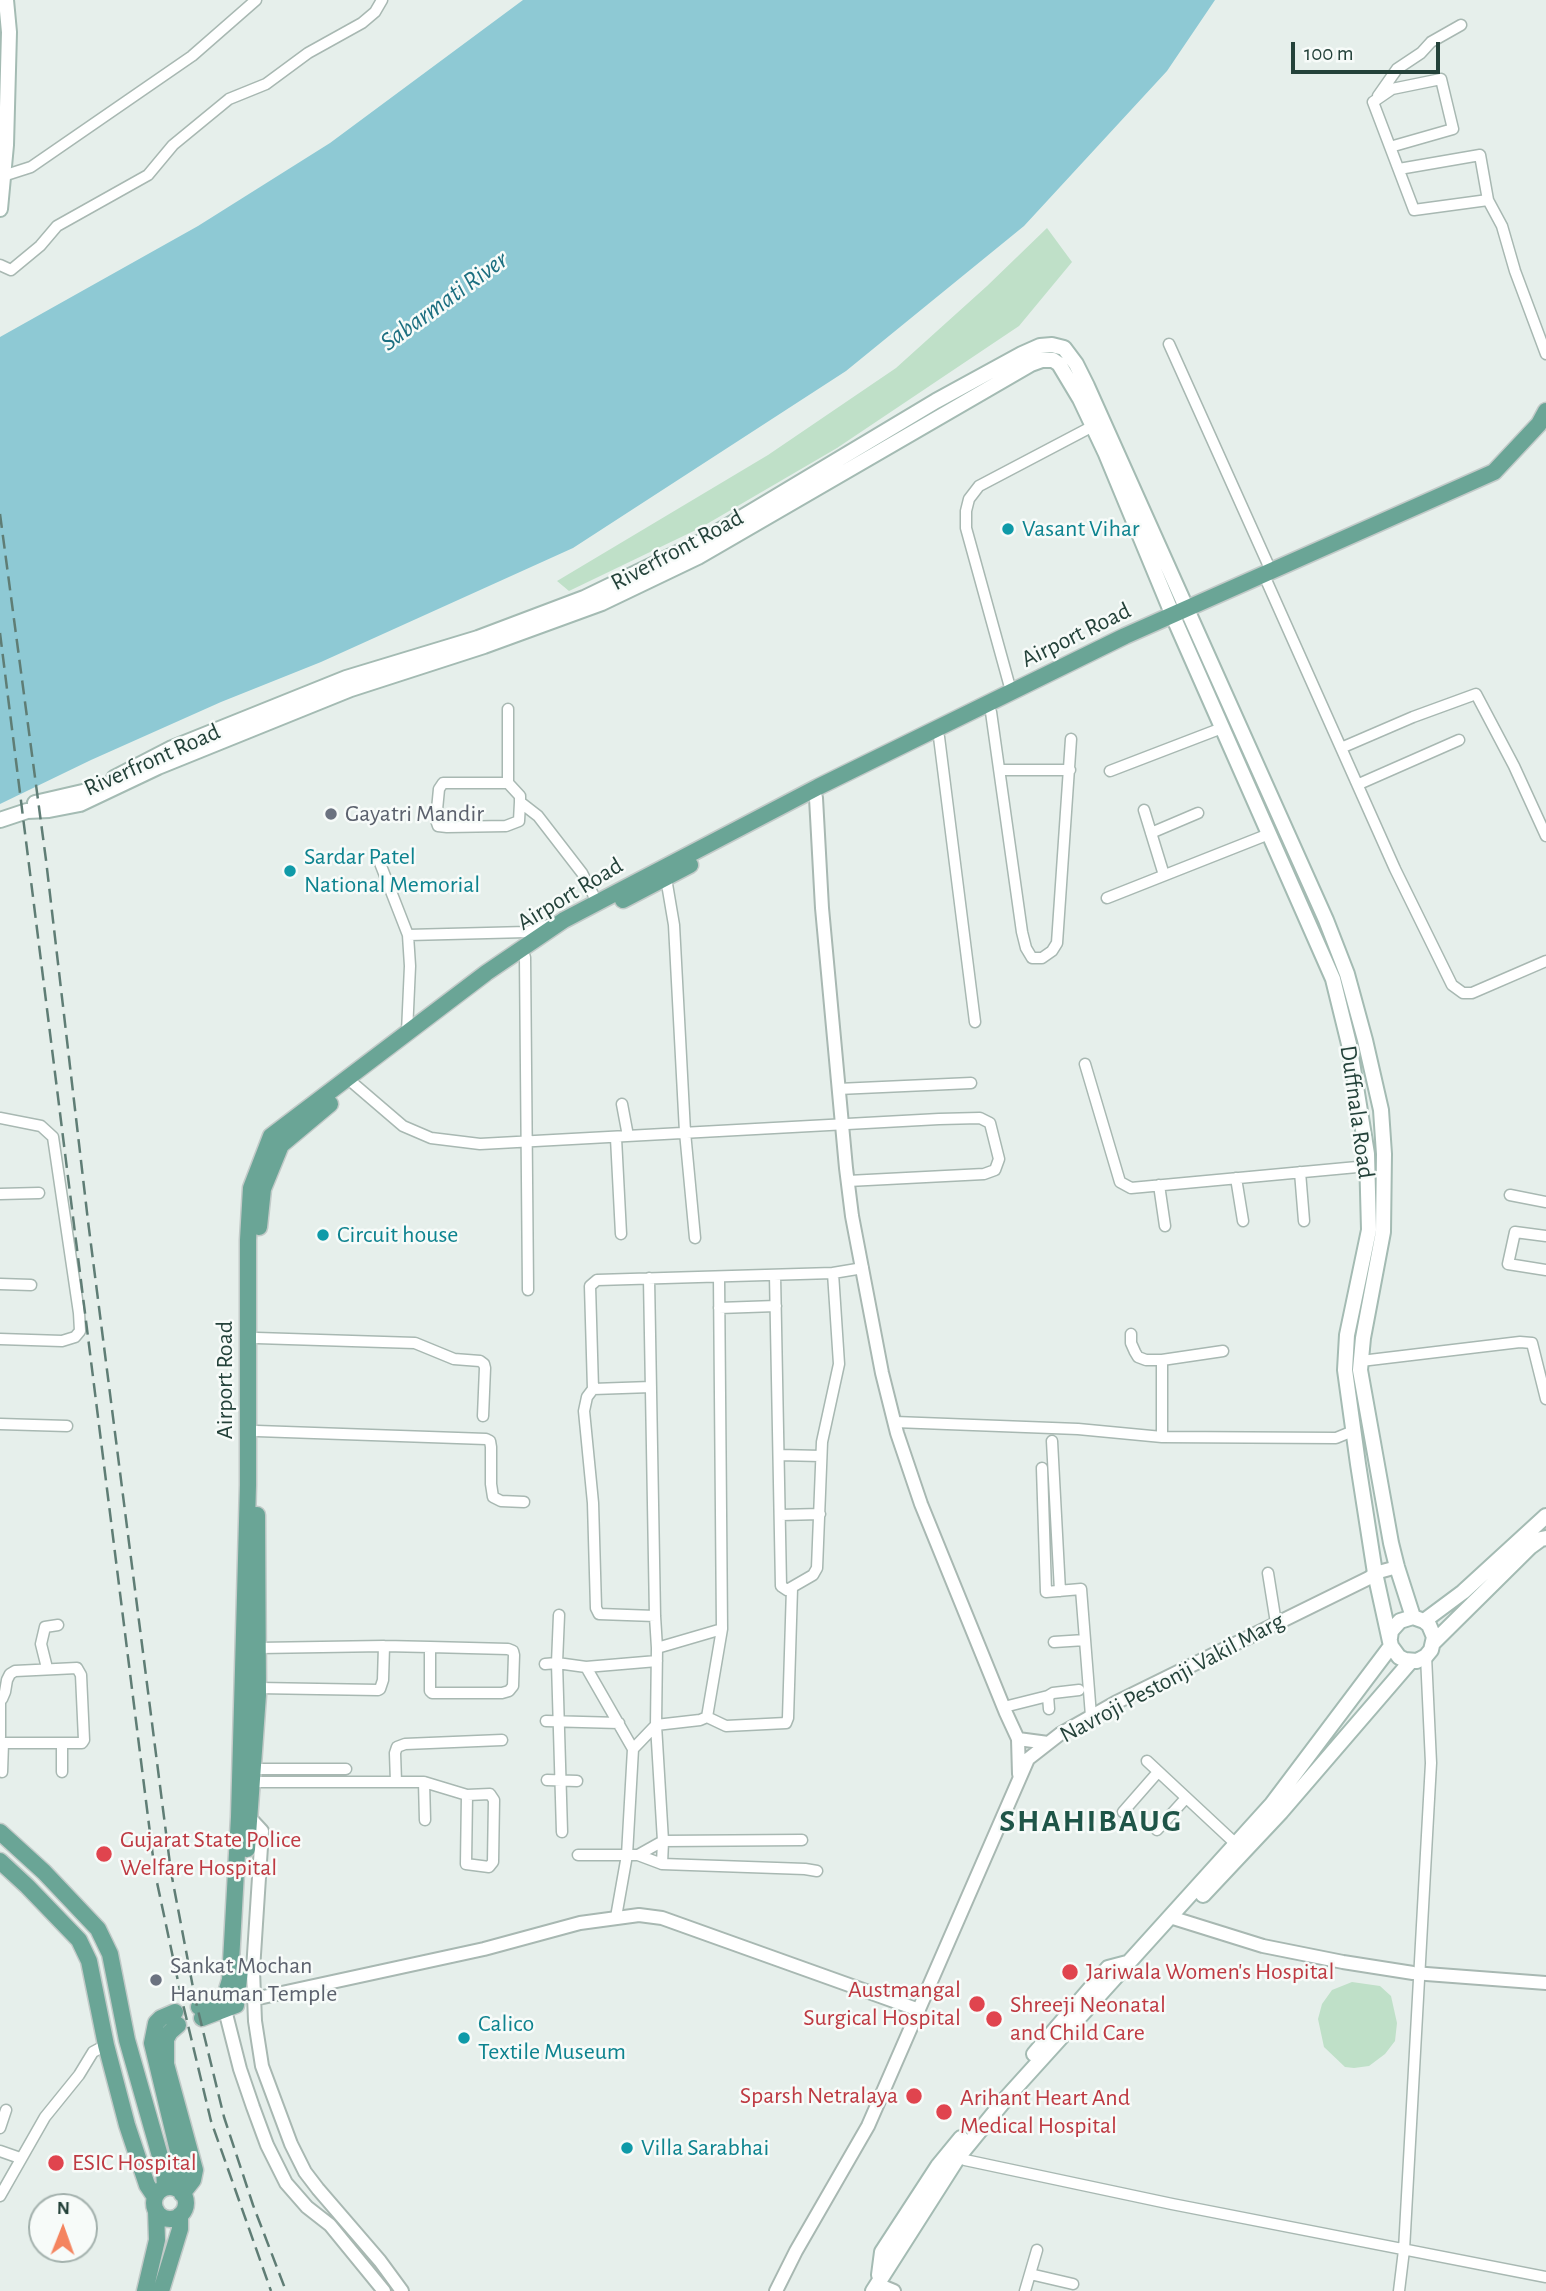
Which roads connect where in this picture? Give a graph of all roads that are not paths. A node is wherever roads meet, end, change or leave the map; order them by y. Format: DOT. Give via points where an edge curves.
graph roads {
  1 [pos="6,0"];
  2 [pos="256,0"];
  3 [pos="382,0"];
  4 [pos="1461,25"];
  5 [pos="1373,102"];
  6 [pos="1390,147"];
  7 [pos="1399,169"];
  8 [pos="3,176"];
  9 [pos="1488,201"];
  10 [pos="0,209"];
  11 [pos="0,265"];
  12 [pos="1169,344"];
  13 [pos="1546,354"];
  14 [pos="1546,411"];
  15 [pos="1093,426"];
  16 [pos="1546,429"];
  17 [pos="1523,447"];
  18 [pos="1269,577"];
  19 [pos="1181,616"];
  20 [pos="1011,691"];
  21 [pos="508,709"];
  22 [pos="991,712"];
  23 [pos="1222,728"];
  24 [pos="939,737"];
  25 [pos="1071,739"];
  26 [pos="1459,740"];
  27 [pos="1341,748"];
  28 [pos="1001,770"];
  29 [pos="1070,770"];
  30 [pos="1110,771"];
  31 [pos="508,783"];
  32 [pos="1359,783"];
  33 [pos="814,794"];
  34 [pos="520,802"];
  35 [pos="1144,810"];
  36 [pos="0,811"];
  37 [pos="1198,813"];
  38 [pos="0,820"];
  39 [pos="1151,833"];
  40 [pos="1269,834"];
  41 [pos="1546,836"];
  42 [pos="378,858"];
  43 [pos="1164,875"];
  44 [pos="666,878"];
  45 [pos="1107,898"];
  46 [pos="597,902"];
  47 [pos="564,920"];
  48 [pos="408,935"];
  49 [pos="525,957"];
  50 [pos="1546,961"];
  51 [pos="975,1022"];
  52 [pos="407,1032"];
  53 [pos="1085,1064"];
  54 [pos="971,1083"];
  55 [pos="354,1084"];
  56 [pos="838,1089"];
  57 [pos="622,1104"];
  58 [pos="0,1118"];
  59 [pos="842,1125"];
  60 [pos="685,1132"];
  61 [pos="628,1136"];
  62 [pos="616,1138"];
  63 [pos="527,1142"];
  64 [pos="1367,1166"];
  65 [pos="1300,1172"];
  66 [pos="1236,1178"];
  67 [pos="848,1181"];
  68 [pos="1159,1185"];
  69 [pos="39,1193"];
  70 [pos="0,1194"];
  71 [pos="1510,1195"];
  72 [pos="1546,1202"];
  73 [pos="1243,1221"];
  74 [pos="1304,1221"];
  75 [pos="1165,1226"];
  76 [pos="621,1234"];
  77 [pos="1546,1236"];
  78 [pos="695,1238"];
  79 [pos="863,1268"];
  80 [pos="1546,1270"];
  81 [pos="833,1273"];
  82 [pos="775,1275"];
  83 [pos="719,1277"];
  84 [pos="649,1278"];
  85 [pos="0,1284"];
  86 [pos="31,1285"];
  87 [pos="527,1290"];
  88 [pos="776,1306"];
  89 [pos="719,1308"];
  90 [pos="1130,1334"];
  91 [pos="257,1338"];
  92 [pos="0,1339"];
  93 [pos="1223,1351"];
  94 [pos="1162,1360"];
  95 [pos="1361,1362"];
  96 [pos="651,1387"];
  97 [pos="593,1389"];
  98 [pos="1546,1399"];
  99 [pos="483,1416"];
  100 [pos="895,1422"];
  101 [pos="0,1424"];
  102 [pos="67,1426"];
  103 [pos="257,1431"];
  104 [pos="1353,1431"];
  105 [pos="1162,1437"];
  106 [pos="1052,1441"];
  107 [pos="779,1455"];
  108 [pos="821,1456"];
  109 [pos="1042,1468"];
  110 [pos="524,1502"];
  111 [pos="820,1514"];
  112 [pos="780,1515"];
  113 [pos="1546,1516"];
  114 [pos="1546,1538"];
  115 [pos="1396,1567"];
  116 [pos="1268,1573"];
  117 [pos="1375,1573"];
  118 [pos="792,1588"];
  119 [pos="1060,1591"];
  120 [pos="559,1615"];
  121 [pos="654,1616"];
  122 [pos="1419,1619"];
  123 [pos="1276,1623"];
  124 [pos="58,1625"];
  125 [pos="722,1629"];
  126 [pos="1085,1640"];
  127 [pos="1054,1642"];
  128 [pos="1390,1642"];
  129 [pos="384,1646"];
  130 [pos="430,1647"];
  131 [pos="259,1648"];
  132 [pos="657,1648"];
  133 [pos="1430,1649"];
  134 [pos="657,1661"];
  135 [pos="1411,1661"];
  136 [pos="557,1663"];
  137 [pos="545,1664"];
  138 [pos="586,1667"];
  139 [pos="47,1668"];
  140 [pos="1079,1689"];
  141 [pos="258,1691"];
  142 [pos="336,1695"];
  143 [pos="1048,1696"];
  144 [pos="1,1700"];
  145 [pos="1004,1707"];
  146 [pos="1049,1709"];
  147 [pos="1091,1716"];
  148 [pos="707,1717"];
  149 [pos="559,1720"];
  150 [pos="546,1721"];
  151 [pos="619,1723"];
  152 [pos="656,1725"];
  153 [pos="1018,1739"];
  154 [pos="1,1740"];
  155 [pos="502,1740"];
  156 [pos="1048,1743"];
  157 [pos="62,1744"];
  158 [pos="634,1749"];
  159 [pos="1147,1761"];
  160 [pos="346,1769"];
  161 [pos="2,1772"];
  162 [pos="62,1772"];
  163 [pos="1158,1772"];
  164 [pos="253,1776"];
  165 [pos="1019,1778"];
  166 [pos="547,1780"];
  167 [pos="561,1780"];
  168 [pos="577,1781"];
  169 [pos="397,1782"];
  170 [pos="424,1782"];
  171 [pos="467,1795"];
  172 [pos="1186,1798"];
  173 [pos="1123,1812"];
  174 [pos="244,1817"];
  175 [pos="425,1819"];
  176 [pos="1157,1830"];
  177 [pos="0,1832"];
  178 [pos="562,1832"];
  179 [pos="802,1840"];
  180 [pos="663,1841"];
  181 [pos="1236,1844"];
  182 [pos="242,1847"];
  183 [pos="578,1855"];
  184 [pos="633,1855"];
  185 [pos="0,1861"];
  186 [pos="662,1864"];
  187 [pos="817,1871"];
  188 [pos="616,1917"];
  189 [pos="1174,1919"];
  190 [pos="1419,1974"];
  191 [pos="1546,1983"];
  192 [pos="254,1999"];
  193 [pos="225,2010"];
  194 [pos="919,2010"];
  195 [pos="177,2018"];
  196 [pos="106,2045"];
  197 [pos="6,2110"];
  198 [pos="0,2128"];
  199 [pos="0,2151"];
  200 [pos="20,2158"];
  201 [pos="965,2161"];
  202 [pos="318,2189"];
  203 [pos="167,2195"];
  204 [pos="0,2196"];
  205 [pos="303,2201"];
  206 [pos="180,2215"];
  207 [pos="1037,2250"];
  208 [pos="1404,2250"];
  209 [pos="1030,2274"];
  210 [pos="1546,2277"];
  211 [pos="1066,2286"];
  212 [pos="883,2289"];
  213 [pos="145,2291"];
  214 [pos="161,2291"];
  215 [pos="384,2291"];
  216 [pos="402,2291"];
  217 [pos="776,2291"];
  218 [pos="1025,2291"];
  219 [pos="1399,2291"];
  1 -- 8 [label="main road" via="9,32"];
  2 -- 8 [label="street" via="181,63 32,167"];
  3 -- 11 [label="street" via="362,23 308,53 266,84 229,99 173,145 148,175 57,226 11,270"];
  4 -- 5 [label="street" via="1397,69"];
  5 -- 6 [label="street"];
  5 -- 6 [label="street" via="1392,89 1441,79 1452,129"];
  6 -- 7 [label="street"];
  7 -- 9 [label="street" via="1415,210"];
  7 -- 9 [label="street" via="1480,155"];
  8 -- 10 [label="main road"];
  9 -- 13 [label="street" via="1502,226"];
  12 -- 18 [label="street"];
  14 -- 17 [label="main road, Airport Road"];
  15 -- 19 [label="main road, Riverfront Road"];
  15 -- 20 [label="street" via="979,486 969,499 966,528"];
  15 -- 38 [label="main road, Riverfront Road" via="1059,364 1042,360 698,557 601,603 351,689 158,767 80,804 27,811"];
  16 -- 17 [label="main road, Airport Road"];
  17 -- 18 [label="main road, Airport Road" via="1499,479"];
  18 -- 19 [label="main road, Airport Road"];
  18 -- 27 [label="street"];
  19 -- 20 [label="main road, Airport Road"];
  19 -- 22 [label="main road, Airport Road"];
  19 -- 23 [label="main road, Duffnala Road"];
  19 -- 36 [label="main road, Riverfront Road" via="1076,364 1064,348 1040,346 936,401 704,540 584,598 478,638 346,678 172,748 95,788"];
  19 -- 95 [label="main road" via="1326,920 1365,1040 1381,1110 1384,1154 1383,1232"];
  20 -- 33 [label="main road, Airport Road"];
  21 -- 31 [label="street"];
  22 -- 24 [label="main road, Airport Road"];
  22 -- 28 [label="street"];
  23 -- 30 [label="street"];
  23 -- 40 [label="main road, Duffnala Road"];
  24 -- 33 [label="main road, Airport Road"];
  24 -- 51 [label="street"];
  25 -- 29 [label="street"];
  26 -- 32 [label="street"];
  27 -- 32 [label="street"];
  27 -- 41 [label="street" via="1476,694"];
  28 -- 29 [label="street"];
  28 -- 29 [label="street" via="1022,932 1032,958 1042,958 1058,943"];
  31 -- 34 [label="street"];
  31 -- 34 [label="street" via="443,783 438,826 513,824 519,821"];
  32 -- 50 [label="street" via="1452,985 1472,993"];
  33 -- 44 [label="main road, Airport Road"];
  33 -- 46 [label="main road, Airport Road"];
  33 -- 56 [label="street"];
  34 -- 46 [label="street" via="538,816 582,873"];
  35 -- 39 [label="street"];
  37 -- 39 [label="street"];
  39 -- 43 [label="street"];
  40 -- 43 [label="street"];
  40 -- 64 [label="main road, Duffnala Road" via="1333,979 1349,1044"];
  42 -- 48 [label="street"];
  43 -- 45 [label="street"];
  44 -- 49 [label="main road, Airport Road" via="569,928"];
  44 -- 60 [label="street" via="674,925"];
  46 -- 47 [label="main road, Airport Road"];
  47 -- 48 [label="street" via="527,932"];
  47 -- 52 [label="main road, Airport Road"];
  48 -- 52 [label="street"];
  49 -- 55 [label="main road, Airport Road"];
  49 -- 63 [label="street"];
  52 -- 174 [label="main road, Airport Road" via="271,1136 251,1188"];
  53 -- 68 [label="street" via="1120,1182 1131,1188"];
  54 -- 56 [label="street"];
  55 -- 63 [label="street" via="403,1126 431,1138 480,1144"];
  55 -- 91 [label="main road, Airport Road" via="281,1144 263,1189 257,1241"];
  56 -- 59 [label="street"];
  57 -- 61 [label="street"];
  58 -- 92 [label="street" via="41,1126 53,1137 80,1331 62,1341"];
  59 -- 60 [label="street"];
  59 -- 67 [label="street"];
  59 -- 67 [label="street" via="980,1118 990,1123 999,1159 995,1170 984,1174"];
  60 -- 61 [label="street"];
  60 -- 78 [label="street"];
  61 -- 62 [label="street"];
  62 -- 63 [label="street"];
  62 -- 76 [label="street"];
  63 -- 87 [label="street"];
  64 -- 65 [label="street"];
  64 -- 104 [label="main road, Duffnala Road" via="1369,1230 1347,1335 1345,1370"];
  65 -- 66 [label="street"];
  65 -- 74 [label="street"];
  66 -- 68 [label="street"];
  66 -- 73 [label="street"];
  67 -- 79 [label="street"];
  68 -- 75 [label="street"];
  69 -- 70 [label="street"];
  71 -- 72 [label="street"];
  77 -- 80 [label="street" via="1515,1232 1508,1264"];
  79 -- 81 [label="street"];
  79 -- 100 [label="street"];
  81 -- 82 [label="street"];
  81 -- 108 [label="street" via="839,1364"];
  82 -- 83 [label="street"];
  82 -- 88 [label="street"];
  83 -- 84 [label="street"];
  83 -- 89 [label="street"];
  84 -- 96 [label="street"];
  84 -- 97 [label="street" via="597,1280 590,1286"];
  85 -- 86 [label="street"];
  88 -- 89 [label="street"];
  88 -- 107 [label="street"];
  89 -- 125 [label="street"];
  90 -- 94 [label="street" via="1138,1357"];
  91 -- 99 [label="street" via="415,1343 454,1359 481,1361 485,1368"];
  91 -- 103 [label="main road, Airport Road"];
  93 -- 94 [label="street"];
  94 -- 105 [label="street"];
  95 -- 98 [label="street" via="1532,1343"];
  95 -- 115 [label="main road"];
  96 -- 97 [label="street"];
  96 -- 121 [label="street"];
  97 -- 121 [label="street" via="584,1411 597,1612"];
  100 -- 105 [label="street"];
  100 -- 145 [label="street" via="921,1504"];
  101 -- 102 [label="street"];
  103 -- 110 [label="street" via="486,1439 491,1447 493,1497"];
  103 -- 131 [label="main road, Airport Road"];
  104 -- 105 [label="street" via="1336,1438"];
  104 -- 117 [label="main road, Duffnala Road"];
  106 -- 119 [label="street"];
  107 -- 108 [label="street"];
  107 -- 112 [label="street"];
  108 -- 111 [label="street"];
  109 -- 119 [label="street" via="1046,1592"];
  111 -- 112 [label="street"];
  111 -- 118 [label="street" via="816,1572"];
  112 -- 118 [label="street" via="781,1587"];
  113 -- 122 [label="main road" via="1463,1592"];
  114 -- 133 [label="main road" via="1530,1547"];
  115 -- 117 [label="street, Navroji Pestonji Vakil Marg"];
  115 -- 122 [label="main road"];
  116 -- 123 [label="street"];
  117 -- 123 [label="street, Navroji Pestonji Vakil Marg"];
  117 -- 128 [label="main road, Duffnala Road"];
  118 -- 148 [label="street" via="786,1723 726,1726"];
  119 -- 126 [label="street" via="1081,1589"];
  120 -- 136 [label="street"];
  121 -- 132 [label="street"];
  122 -- 128 [label="main road" via="1406,1618 1394,1625"];
  122 -- 133 [label="main road" via="1432,1630"];
  123 -- 147 [label="street, Navroji Pestonji Vakil Marg"];
  124 -- 139 [label="street" via="45,1627 41,1644"];
  125 -- 132 [label="street"];
  125 -- 148 [label="street"];
  126 -- 127 [label="street"];
  126 -- 147 [label="street"];
  128 -- 135 [label="main road" via="1398,1657"];
  128 -- 181 [label="main road" via="1272,1804"];
  129 -- 130 [label="street"];
  129 -- 131 [label="street"];
  129 -- 141 [label="street" via="380,1689"];
  130 -- 130 [label="street" via="513,1651 513,1686 502,1693 432,1693"];
  131 -- 141 [label="main road, Airport Road"];
  132 -- 134 [label="street"];
  133 -- 135 [label="main road"];
  133 -- 190 [label="street" via="1431,1763"];
  134 -- 138 [label="street"];
  134 -- 152 [label="street"];
  135 -- 189 [label="main road" via="1281,1812"];
  136 -- 137 [label="street"];
  136 -- 138 [label="street"];
  136 -- 149 [label="street"];
  138 -- 151 [label="street"];
  139 -- 144 [label="street" via="10,1674"];
  139 -- 157 [label="street" via="77,1668 81,1675 84,1740"];
  140 -- 143 [label="street"];
  141 -- 142 [label="street"];
  141 -- 164 [label="main road, Airport Road"];
  143 -- 145 [label="street"];
  143 -- 146 [label="street"];
  144 -- 154 [label="street"];
  145 -- 153 [label="street"];
  147 -- 156 [label="street, Navroji Pestonji Vakil Marg"];
  148 -- 152 [label="street"];
  149 -- 150 [label="street"];
  149 -- 151 [label="street"];
  149 -- 167 [label="street"];
  151 -- 158 [label="street"];
  152 -- 158 [label="street"];
  152 -- 180 [label="street"];
  153 -- 156 [label="street"];
  153 -- 165 [label="street"];
  154 -- 157 [label="street"];
  154 -- 161 [label="street"];
  155 -- 169 [label="street" via="397,1747"];
  156 -- 165 [label="street, Navroji Pestonji Vakil Marg" via="1028,1759"];
  157 -- 162 [label="street"];
  158 -- 184 [label="street"];
  159 -- 163 [label="street"];
  160 -- 164 [label="street"];
  163 -- 172 [label="street"];
  163 -- 173 [label="street"];
  164 -- 169 [label="street"];
  164 -- 174 [label="main road, Airport Road"];
  165 -- 194 [label="street, Navroji Pestonji Vakil Marg"];
  166 -- 167 [label="street"];
  167 -- 168 [label="street"];
  167 -- 178 [label="street"];
  169 -- 170 [label="street"];
  170 -- 171 [label="street"];
  170 -- 175 [label="street"];
  171 -- 171 [label="street" via="493,1796 493,1862 489,1867 466,1864"];
  172 -- 176 [label="street"];
  172 -- 181 [label="street"];
  174 -- 182 [label="main road, Airport Road"];
  174 -- 192 [label="street" via="262,1831"];
  177 -- 203 [label="main road" via="98,1929 110,1954"];
  179 -- 180 [label="street"];
  180 -- 184 [label="street"];
  180 -- 186 [label="street"];
  181 -- 189 [label="main road"];
  182 -- 193 [label="main road" via="238,1994 236,2005"];
  182 -- 193 [label="main road" via="230,1980 225,1996 200,2012"];
  183 -- 184 [label="street"];
  184 -- 186 [label="street"];
  184 -- 188 [label="street"];
  185 -- 196 [label="main road" via="79,1940 89,1961"];
  186 -- 187 [label="street"];
  188 -- 192 [label="street"];
  188 -- 194 [label="street" via="662,1917"];
  189 -- 190 [label="street" via="1263,1946"];
  189 -- 201 [label="main road"];
  189 -- 212 [label="main road" via="1008,2096 959,2156"];
  190 -- 191 [label="street"];
  190 -- 208 [label="street"];
  192 -- 202 [label="street" via="262,2066 291,2144"];
  193 -- 205 [label="street" via="267,2145 286,2183"];
  194 -- 217 [label="street, Navroji Pestonji Vakil Marg" via="868,2126"];
  195 -- 203 [label="main road" via="161,2018 156,2023 152,2043 180,2159 180,2171"];
  196 -- 200 [label="street" via="93,2052"];
  196 -- 203 [label="main road" via="147,2185"];
  197 -- 198 [label="street"];
  199 -- 200 [label="street"];
  200 -- 204 [label="street"];
  201 -- 208 [label="street"];
  201 -- 212 [label="main road"];
  202 -- 205 [label="street"];
  202 -- 216 [label="street"];
  203 -- 206 [label="main road" via="186,2202"];
  203 -- 206 [label="main road" via="167,2218"];
  203 -- 213 [label="main road"];
  205 -- 215 [label="street" via="330,2225"];
  206 -- 214 [label="main road"];
  207 -- 209 [label="street"];
  208 -- 210 [label="street"];
  208 -- 219 [label="street"];
  209 -- 211 [label="street"];
  209 -- 218 [label="street"];
}
